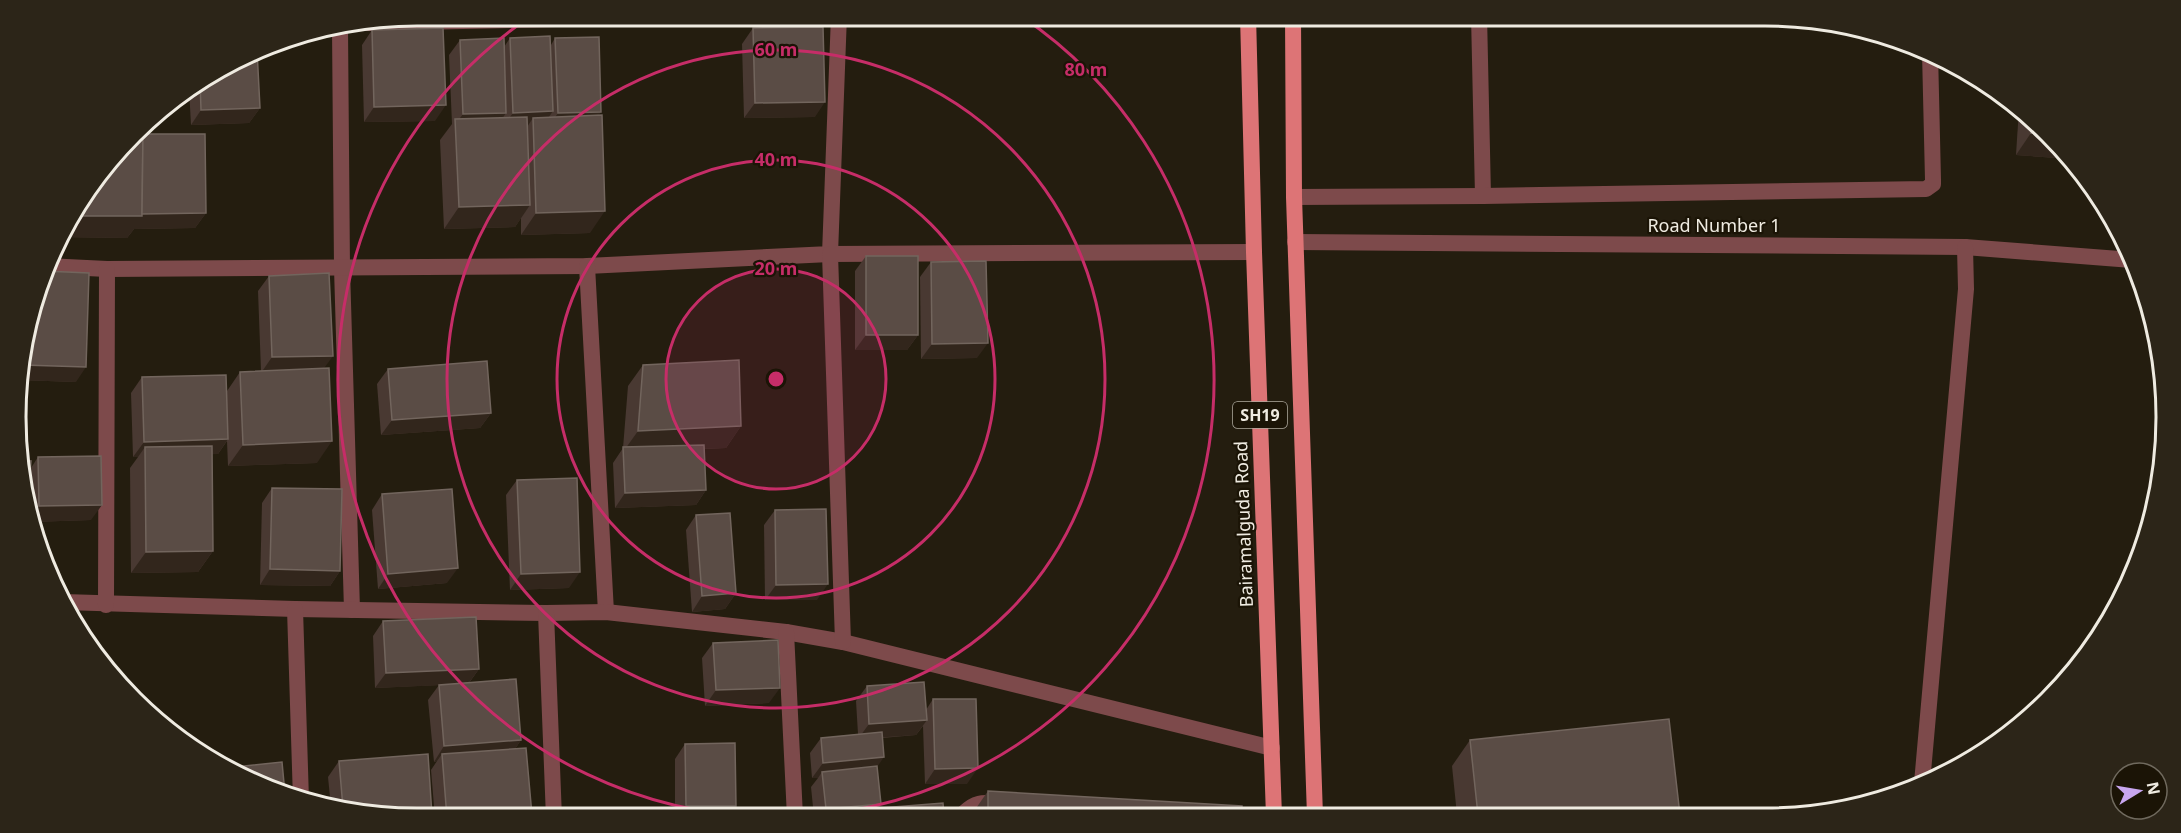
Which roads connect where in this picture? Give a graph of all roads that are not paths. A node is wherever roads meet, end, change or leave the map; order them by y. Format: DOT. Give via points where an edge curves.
graph roads {
  1 [pos="839,26"];
  2 [pos="1248,26"];
  3 [pos="1293,26"];
  4 [pos="1479,26"];
  5 [pos="339,33"];
  6 [pos="1930,63"];
  7 [pos="1483,196"];
  8 [pos="1294,197"];
  9 [pos="1295,242"];
  10 [pos="1965,247"];
  11 [pos="1254,252"];
  12 [pos="830,254"];
  13 [pos="2122,259"];
  14 [pos="55,266"];
  15 [pos="587,266"];
  16 [pos="342,268"];
  17 [pos="107,269"];
  18 [pos="73,602"];
  19 [pos="106,604"];
  20 [pos="295,609"];
  21 [pos="352,609"];
  22 [pos="606,612"];
  23 [pos="546,614"];
  24 [pos="786,632"];
  25 [pos="843,642"];
  26 [pos="1272,748"];
  27 [pos="1923,774"];
  28 [pos="302,790"];
  29 [pos="1015,806"];
  30 [pos="554,808"];
  31 [pos="795,808"];
  32 [pos="969,808"];
  33 [pos="1274,808"];
  34 [pos="1315,808"];
  1 -- 12 [label="street"];
  2 -- 11 [label="main road, Bairamalguda Road / SH19"];
  3 -- 8 [label="main road, SH19"];
  4 -- 7 [label="street"];
  5 -- 16 [label="street"];
  6 -- 7 [label="street" via="1934,180 1926,189"];
  7 -- 8 [label="street"];
  8 -- 9 [label="main road, SH19"];
  9 -- 10 [label="street, Road Number 1"];
  9 -- 34 [label="main road, SH19"];
  10 -- 13 [label="street, Road Number 1"];
  10 -- 27 [label="street" via="1966,289"];
  11 -- 12 [label="street"];
  11 -- 26 [label="main road, Bairamalguda Road / SH19"];
  12 -- 15 [label="street"];
  12 -- 25 [label="street"];
  14 -- 17 [label="street"];
  15 -- 16 [label="street"];
  15 -- 22 [label="street"];
  16 -- 17 [label="street"];
  16 -- 21 [label="street"];
  17 -- 19 [label="street"];
  18 -- 19 [label="street"];
  19 -- 20 [label="street"];
  20 -- 21 [label="street"];
  20 -- 28 [label="street"];
  21 -- 23 [label="street"];
  22 -- 23 [label="street"];
  22 -- 24 [label="street"];
  23 -- 30 [label="street"];
  24 -- 25 [label="street"];
  24 -- 31 [label="street"];
  25 -- 26 [label="street"];
  26 -- 33 [label="main road, Bairamalguda Road / SH19"];
  29 -- 32 [label="street" via="980,803"];
}
